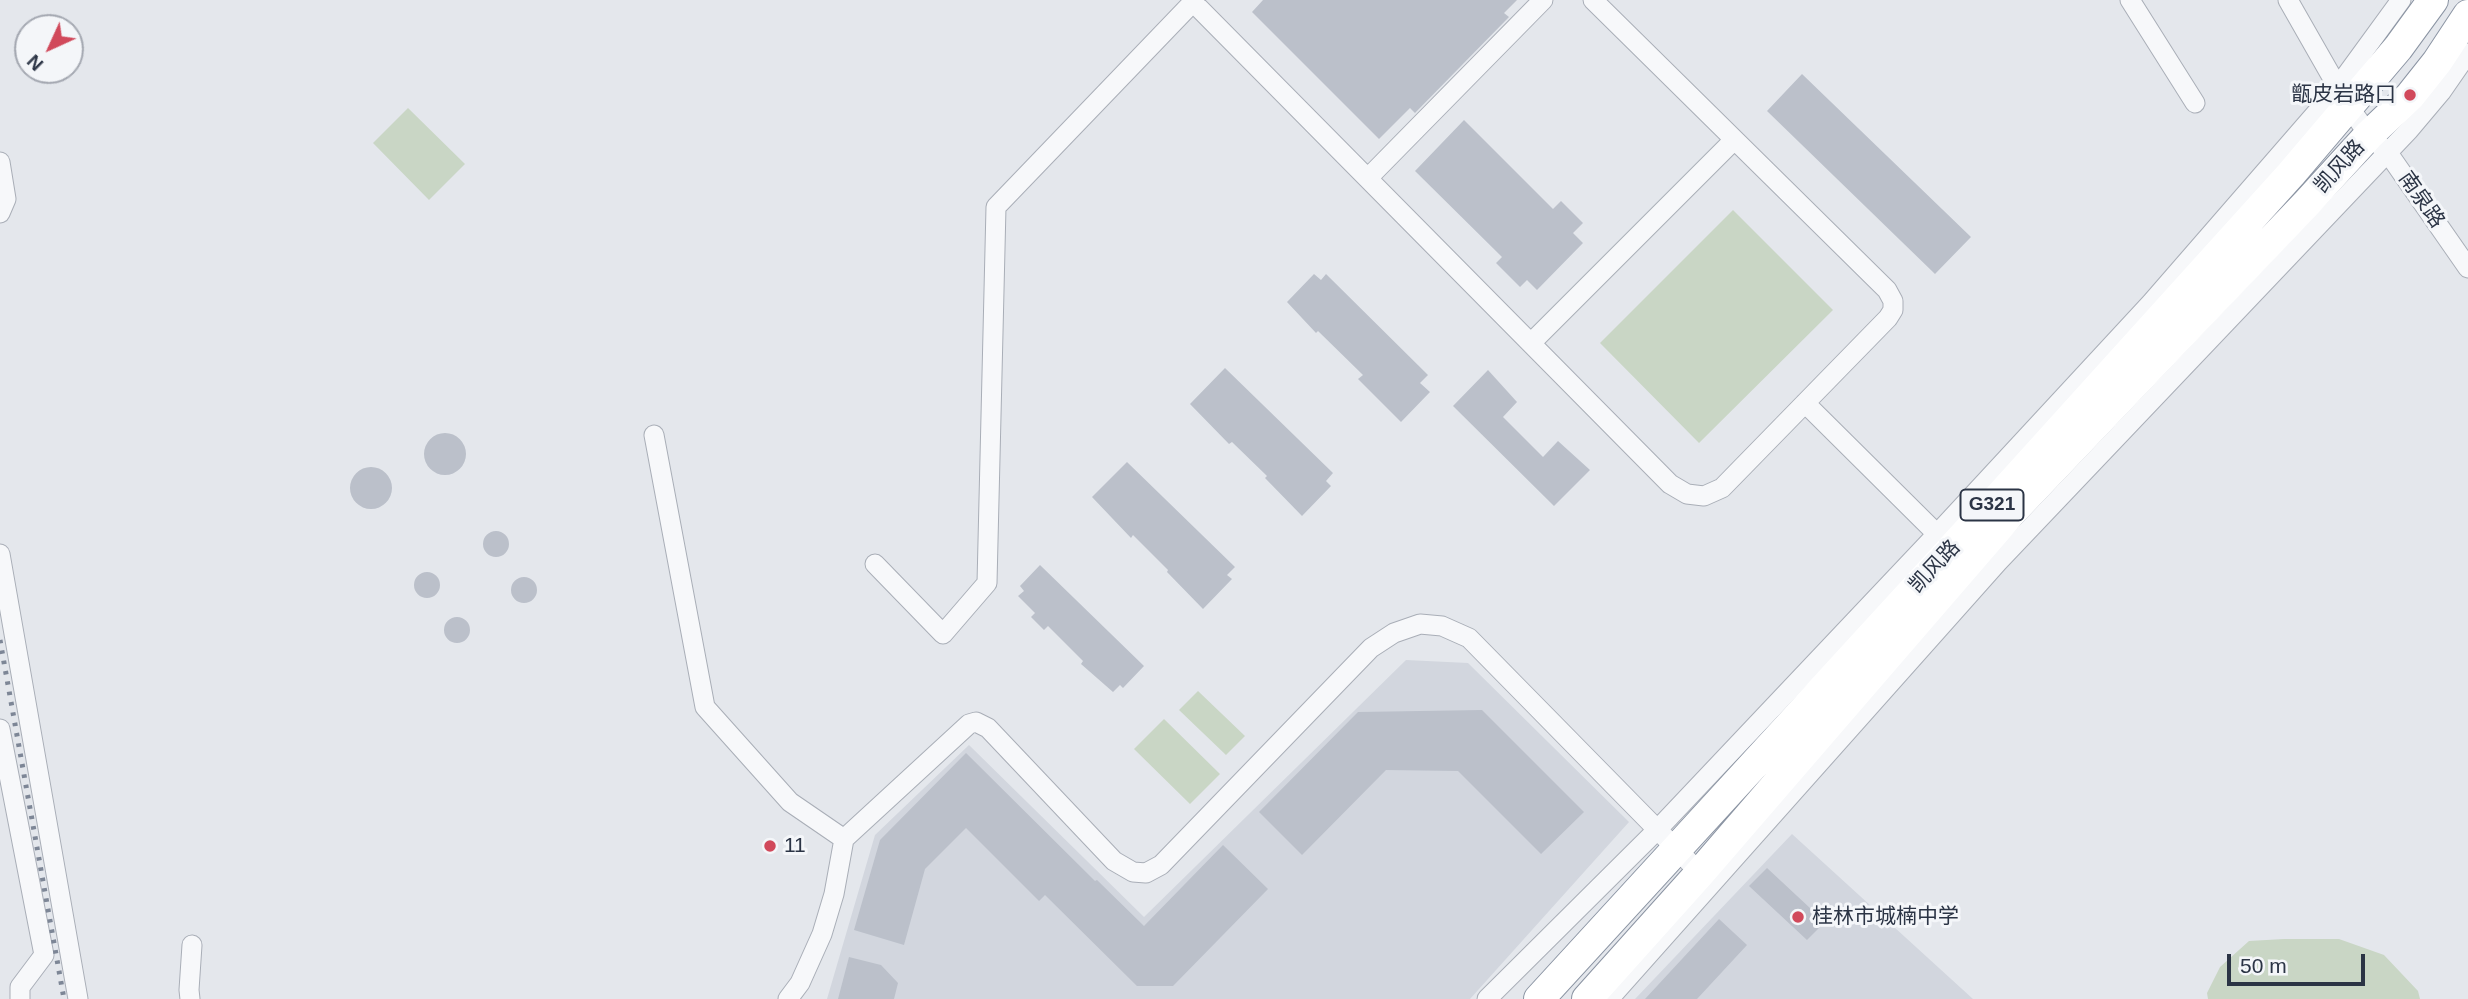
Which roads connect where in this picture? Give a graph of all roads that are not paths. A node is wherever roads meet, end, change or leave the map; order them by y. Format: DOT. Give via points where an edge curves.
graph roads {
  1 [pos="1543,0"];
  2 [pos="1593,0"];
  3 [pos="2130,0"];
  4 [pos="2288,0"];
  5 [pos="2401,0"];
  6 [pos="2433,0"];
  7 [pos="1194,1"];
  8 [pos="2468,15"];
  9 [pos="2468,53"];
  10 [pos="2344,97"];
  11 [pos="2195,103"];
  12 [pos="1734,139"];
  13 [pos="2379,144"];
  14 [pos="0,162"];
  15 [pos="1368,178"];
  16 [pos="0,213"];
  17 [pos="2468,268"];
  18 [pos="1531,343"];
  19 [pos="1805,403"];
  20 [pos="654,435"];
  21 [pos="1937,534"];
  22 [pos="0,554"];
  23 [pos="875,564"];
  24 [pos="0,729"];
  25 [pos="844,839"];
  26 [pos="1666,839"];
  27 [pos="1700,873"];
  28 [pos="192,945"];
  29 [pos="20,999"];
  30 [pos="78,999"];
  31 [pos="190,999"];
  32 [pos="788,999"];
  33 [pos="1488,999"];
  34 [pos="1539,999"];
  35 [pos="1587,999"];
  36 [pos="1609,999"];
  1 -- 15 [label="street"];
  2 -- 12 [label="street"];
  3 -- 11 [label="street"];
  4 -- 10 [label="street, 南泉路"];
  5 -- 10 [label="street"];
  6 -- 10 [label="highway, 凯风路 / G321" via="2398,48"];
  7 -- 15 [label="street"];
  7 -- 23 [label="street" via="996,207 987,583 943,634"];
  8 -- 13 [label="highway, 凯风路 / G321"];
  9 -- 13 [label="street" via="2441,92"];
  10 -- 13 [label="street, 南泉路"];
  10 -- 21 [label="street"];
  10 -- 26 [label="highway, 凯风路 / G321" via="2001,495"];
  12 -- 18 [label="street"];
  12 -- 19 [label="street" via="1893,301 1892,314"];
  13 -- 17 [label="street, 南泉路"];
  13 -- 27 [label="highway, 凯风路 / G321" via="2298,213 2010,513"];
  13 -- 36 [label="street"];
  14 -- 16 [label="street" via="6,199"];
  15 -- 18 [label="street"];
  18 -- 19 [label="street" via="1670,484 1693,496 1722,488"];
  19 -- 21 [label="street"];
  20 -- 25 [label="street" via="705,707 790,802"];
  21 -- 26 [label="street"];
  22 -- 30 [label="street"];
  24 -- 29 [label="street" via="44,955 20,987"];
  25 -- 26 [label="street" via="976,722 988,728 1114,861 1133,872 1146,873 1161,865 1371,648 1394,633 1430,624 1469,638"];
  25 -- 32 [label="street" via="822,934 800,984"];
  26 -- 27 [label="street"];
  26 -- 33 [label="street"];
  26 -- 34 [label="highway, 凯风路 / G321"];
  27 -- 35 [label="highway, 凯风路 / G321"];
  28 -- 31 [label="street"];
}
